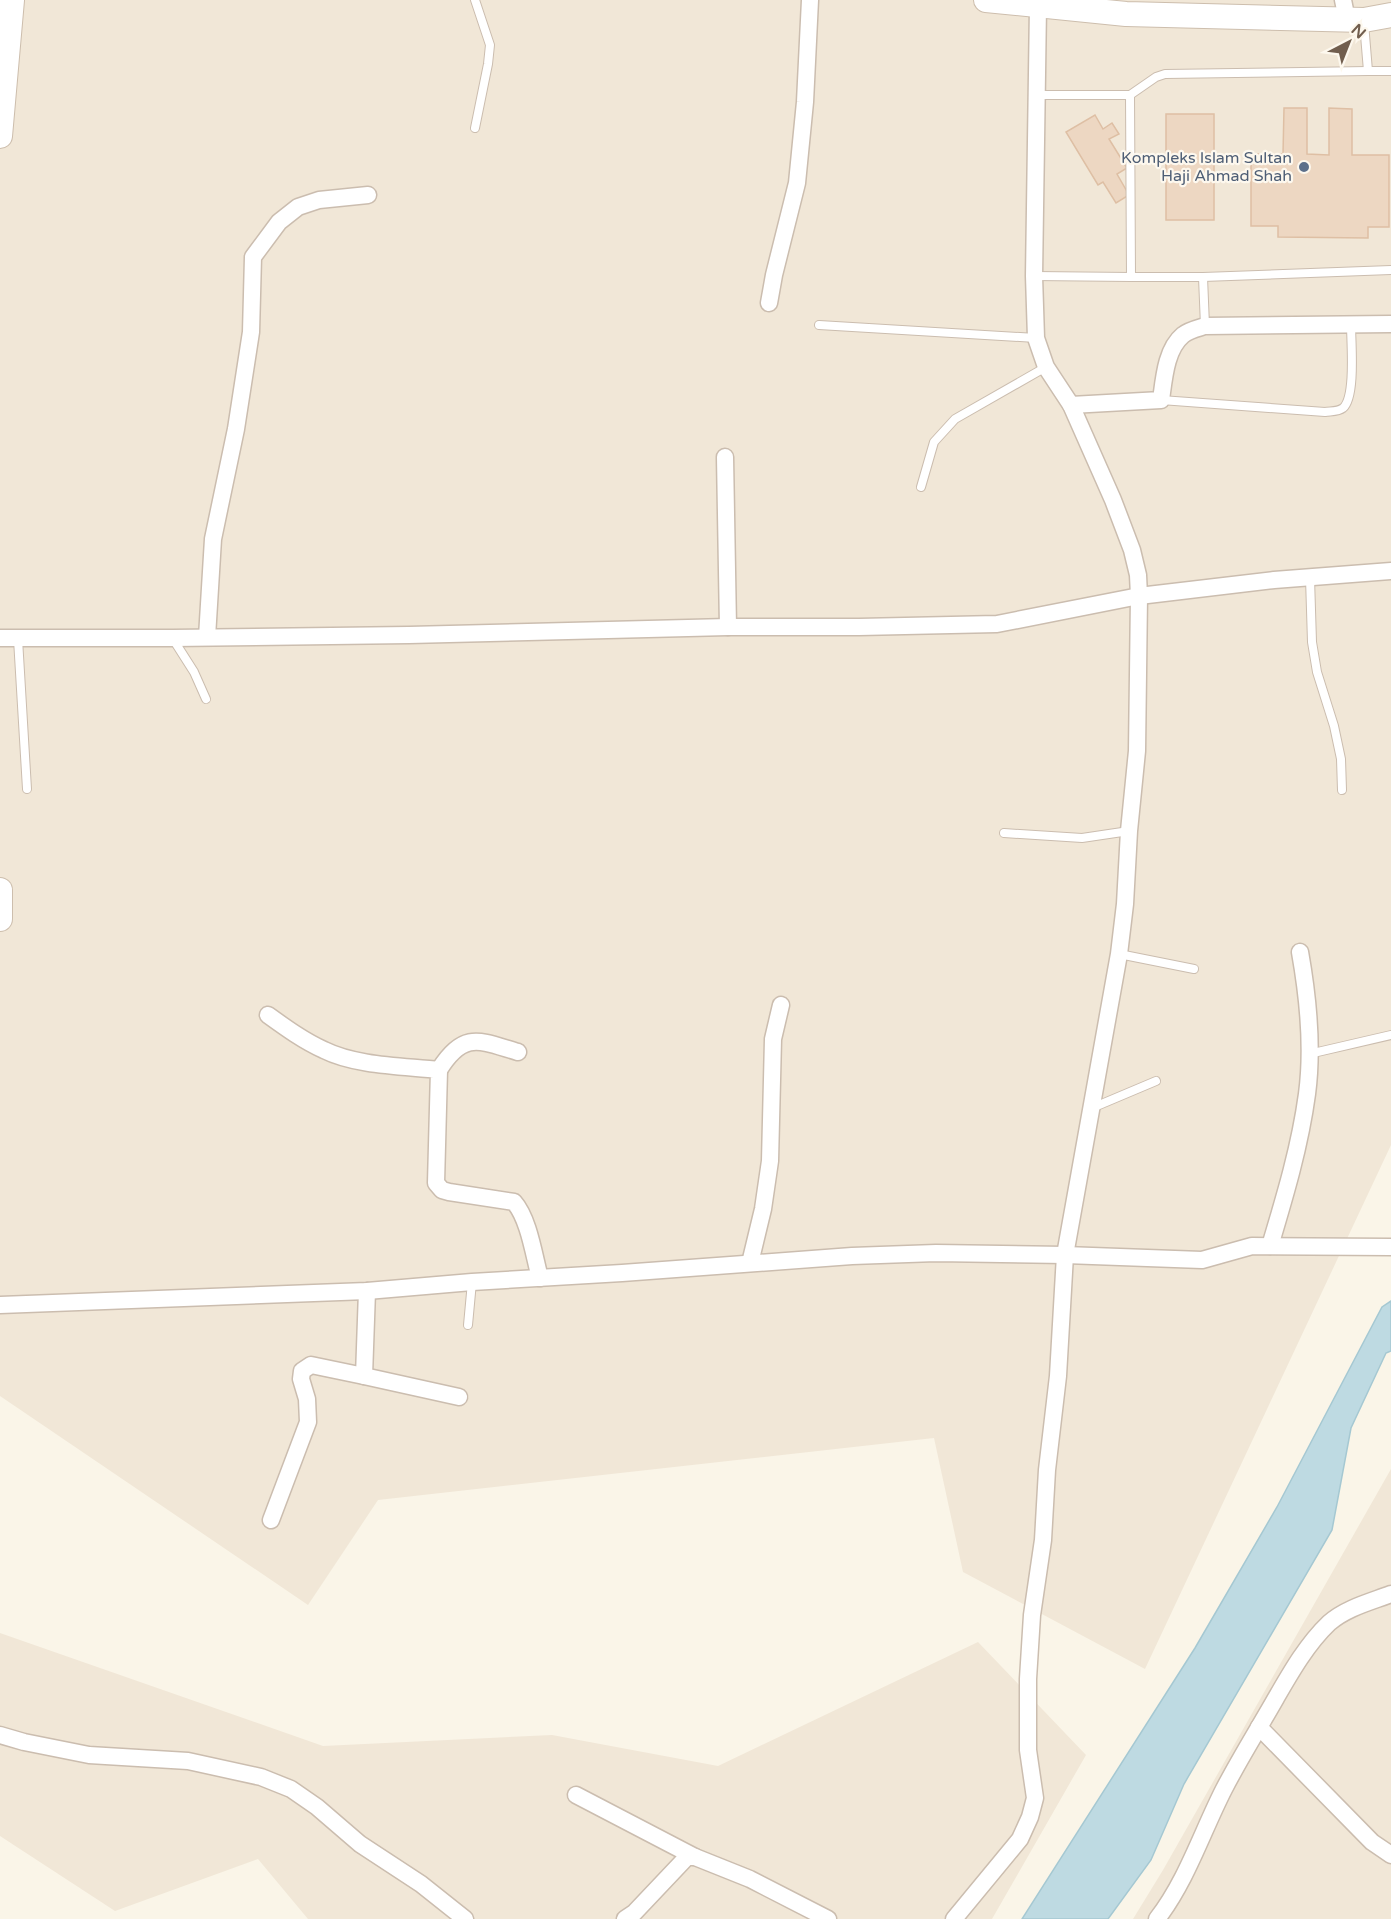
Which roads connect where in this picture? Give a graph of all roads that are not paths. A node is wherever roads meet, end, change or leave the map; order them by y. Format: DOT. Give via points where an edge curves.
graph roads {
  1 [pos="12,0"];
  2 [pos="475,0"];
  3 [pos="810,0"];
  4 [pos="986,0"];
  5 [pos="1038,6"];
  6 [pos="1126,7"];
  7 [pos="1352,13"];
  8 [pos="1391,15"];
  9 [pos="1368,71"];
  10 [pos="1391,71"];
  11 [pos="1037,95"];
  12 [pos="1130,95"];
  13 [pos="475,128"];
  14 [pos="0,136"];
  15 [pos="369,195"];
  16 [pos="1391,270"];
  17 [pos="1034,276"];
  18 [pos="1131,277"];
  19 [pos="1203,277"];
  20 [pos="769,303"];
  21 [pos="1351,324"];
  22 [pos="1391,324"];
  23 [pos="819,325"];
  24 [pos="1205,326"];
  25 [pos="1036,338"];
  26 [pos="1046,367"];
  27 [pos="1161,400"];
  28 [pos="1071,405"];
  29 [pos="725,457"];
  30 [pos="921,487"];
  31 [pos="1391,571"];
  32 [pos="1310,578"];
  33 [pos="1139,596"];
  34 [pos="728,627"];
  35 [pos="207,637"];
  36 [pos="0,638"];
  37 [pos="173,638"];
  38 [pos="18,639"];
  39 [pos="206,699"];
  40 [pos="27,789"];
  41 [pos="1341,790"];
  42 [pos="1129,831"];
  43 [pos="1004,833"];
  44 [pos="0,890"];
  45 [pos="0,914"];
  46 [pos="0,919"];
  47 [pos="1300,952"];
  48 [pos="1119,954"];
  49 [pos="1194,969"];
  50 [pos="781,1005"];
  51 [pos="268,1015"];
  52 [pos="1391,1035"];
  53 [pos="518,1052"];
  54 [pos="1308,1054"];
  55 [pos="439,1070"];
  56 [pos="1156,1081"];
  57 [pos="1091,1109"];
  58 [pos="1270,1246"];
  59 [pos="1391,1247"];
  60 [pos="1065,1255"];
  61 [pos="750,1263"];
  62 [pos="540,1278"];
  63 [pos="472,1282"];
  64 [pos="368,1291"];
  65 [pos="0,1305"];
  66 [pos="468,1325"];
  67 [pos="364,1376"];
  68 [pos="459,1397"];
  69 [pos="271,1520"];
  70 [pos="1391,1594"];
  71 [pos="1259,1726"];
  72 [pos="0,1735"];
  73 [pos="576,1795"];
  74 [pos="1391,1855"];
  75 [pos="695,1857"];
  76 [pos="961,1916"];
  77 [pos="1163,1917"];
  78 [pos="465,1919"];
  79 [pos="625,1919"];
  80 [pos="828,1919"];
  1 -- 14 [label="street"];
  2 -- 13 [label="lane" via="490,45"];
  3 -- 20 [label="street" via="797,183"];
  4 -- 5 [label="street"];
  5 -- 6 [label="street"];
  5 -- 11 [label="street"];
  6 -- 7 [label="street"];
  7 -- 8 [label="street"];
  7 -- 9 [label="lane"];
  9 -- 10 [label="lane"];
  9 -- 12 [label="lane" via="1165,74"];
  11 -- 12 [label="lane"];
  11 -- 17 [label="street"];
  12 -- 18 [label="lane"];
  15 -- 35 [label="street" via="319,200 298,207 279,222 253,257 251,332 213,539"];
  16 -- 19 [label="lane"];
  17 -- 18 [label="lane"];
  17 -- 25 [label="street"];
  18 -- 19 [label="lane"];
  19 -- 24 [label="lane"];
  21 -- 22 [label="street"];
  21 -- 24 [label="street"];
  21 -- 27 [label="lane" via="1351,391 1340,410"];
  23 -- 25 [label="lane"];
  24 -- 27 [label="street" via="1185,333 1173,346"];
  25 -- 26 [label="street"];
  26 -- 28 [label="street"];
  26 -- 30 [label="lane" via="955,419 934,442"];
  27 -- 28 [label="street"];
  28 -- 33 [label="street" via="1128,540 1138,575"];
  29 -- 34 [label="street"];
  31 -- 32 [label="street"];
  32 -- 33 [label="street"];
  32 -- 41 [label="lane" via="1312,642 1341,759"];
  33 -- 34 [label="street" via="997,624"];
  33 -- 42 [label="street" via="1137,751"];
  34 -- 35 [label="street"];
  35 -- 37 [label="street"];
  36 -- 38 [label="street"];
  37 -- 38 [label="street"];
  37 -- 39 [label="lane"];
  38 -- 40 [label="lane"];
  42 -- 43 [label="lane" via="1082,838"];
  42 -- 48 [label="street"];
  44 -- 45 [label="street"];
  45 -- 46 [label="street"];
  47 -- 54 [label="street" via="1308,1010"];
  48 -- 49 [label="lane"];
  48 -- 57 [label="street"];
  50 -- 61 [label="street" via="773,1039 770,1161"];
  51 -- 55 [label="street" via="325,1051 357,1060"];
  52 -- 54 [label="lane"];
  53 -- 55 [label="street" via="482,1042 462,1043"];
  54 -- 58 [label="street" via="1301,1125"];
  55 -- 62 [label="street" via="436,1183 449,1192 514,1202 523,1215"];
  56 -- 57 [label="lane"];
  57 -- 60 [label="street"];
  58 -- 59 [label="street"];
  58 -- 60 [label="street" via="1252,1246 1202,1260"];
  60 -- 61 [label="street" via="936,1253"];
  60 -- 76 [label="street" via="1058,1376 1028,1679 1028,1750 1035,1798 1020,1839"];
  61 -- 62 [label="street"];
  62 -- 63 [label="street"];
  63 -- 64 [label="street"];
  63 -- 66 [label="lane"];
  64 -- 65 [label="street"];
  64 -- 67 [label="street"];
  67 -- 68 [label="street"];
  67 -- 69 [label="street" via="311,1365 302,1371 308,1422"];
  70 -- 71 [label="street" via="1330,1622 1293,1670"];
  71 -- 74 [label="street" via="1372,1842"];
  71 -- 77 [label="street"];
  72 -- 78 [label="street" via="89,1755 188,1761 261,1777 291,1789 317,1807 360,1844 422,1884"];
  73 -- 75 [label="street"];
  75 -- 79 [label="street" via="687,1857"];
  75 -- 80 [label="street" via="750,1879"];
}
